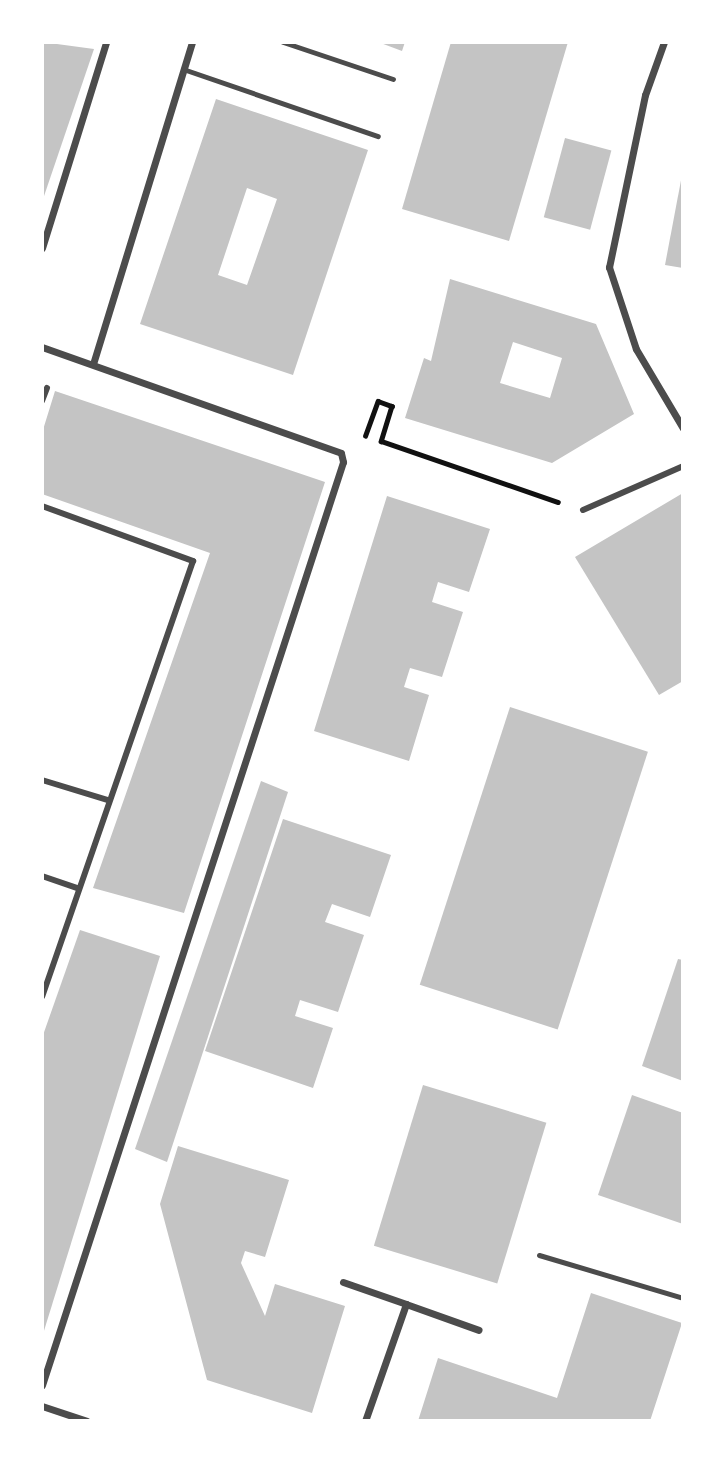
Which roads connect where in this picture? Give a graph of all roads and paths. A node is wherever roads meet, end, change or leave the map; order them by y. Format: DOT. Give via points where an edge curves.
graph roads {
  1 [pos="106,42"];
  2 [pos="192,42"];
  3 [pos="283,42"];
  4 [pos="664,42"];
  5 [pos="183,69"];
  6 [pos="393,79"];
  7 [pos="378,136"];
  8 [pos="42,248"];
  9 [pos="42,347"];
  10 [pos="93,364"];
  11 [pos="47,388"];
  12 [pos="42,401"];
  13 [pos="683,428"];
  14 [pos="365,436"];
  15 [pos="683,467"];
  16 [pos="42,506"];
  17 [pos="583,510"];
  18 [pos="42,780"];
  19 [pos="108,800"];
  20 [pos="42,876"];
  21 [pos="79,889"];
  22 [pos="44,986"];
  23 [pos="42,997"];
  24 [pos="539,1255"];
  25 [pos="343,1282"];
  26 [pos="683,1298"];
  27 [pos="406,1304"];
  28 [pos="479,1330"];
  29 [pos="42,1385"];
  30 [pos="42,1406"];
  31 [pos="87,1421"];
  32 [pos="365,1421"];
  1 -- 8 [label="street"];
  2 -- 5 [label="street"];
  3 -- 6 [label="lane"];
  4 -- 13 [label="street" via="641,109 609,267 636,349"];
  5 -- 7 [label="lane"];
  5 -- 10 [label="street"];
  9 -- 10 [label="street"];
  10 -- 29 [label="street" via="341,453 343,463"];
  11 -- 12 [label="street"];
  14 -- 17 [label="path" via="378,401 392,406 381,441"];
  15 -- 17 [label="street"];
  16 -- 19 [label="street" via="193,561"];
  18 -- 19 [label="street"];
  19 -- 21 [label="street"];
  20 -- 21 [label="street"];
  21 -- 22 [label="street"];
  22 -- 23 [label="street"];
  24 -- 26 [label="lane"];
  25 -- 27 [label="street"];
  27 -- 28 [label="street"];
  27 -- 32 [label="street"];
  30 -- 31 [label="street"];
}
